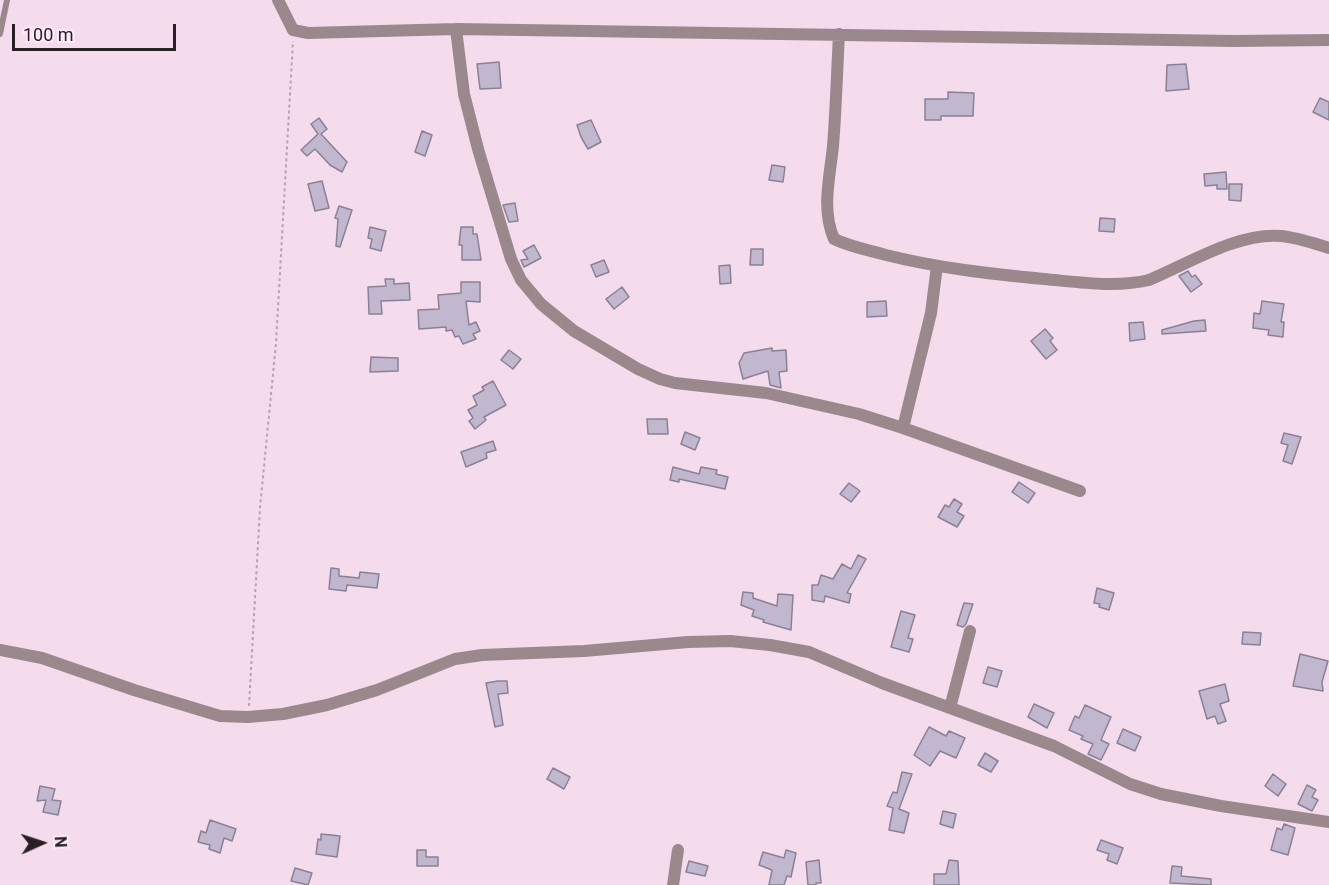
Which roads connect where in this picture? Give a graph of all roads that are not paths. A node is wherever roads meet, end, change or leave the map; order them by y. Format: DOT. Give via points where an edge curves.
graph roads {
  1 [pos="7,0"];
  2 [pos="278,0"];
  3 [pos="456,29"];
  4 [pos="0,34"];
  5 [pos="839,34"];
  6 [pos="1329,40"];
  7 [pos="1329,248"];
  8 [pos="938,266"];
  9 [pos="903,428"];
  10 [pos="1080,491"];
  11 [pos="970,631"];
  12 [pos="0,650"];
  13 [pos="950,708"];
  14 [pos="1329,822"];
  15 [pos="678,850"];
  16 [pos="673,885"];
  1 -- 4 [label="lane"];
  2 -- 3 [label="street" via="293,30 308,33"];
  3 -- 5 [label="street"];
  3 -- 9 [label="street" via="464,94 511,259 521,280 541,304 574,331 660,379 766,393"];
  5 -- 6 [label="street"];
  5 -- 8 [label="street" via="827,189 828,224 834,239"];
  7 -- 8 [label="street" via="1304,240 1261,236 1133,284 1063,281"];
  8 -- 9 [label="street" via="931,313"];
  9 -- 10 [label="street"];
  11 -- 13 [label="street"];
  12 -- 13 [label="street" via="42,658 220,716 248,717 327,705 455,660 482,655 730,641 809,652"];
  13 -- 14 [label="street" via="1054,746 1130,784 1161,794"];
  15 -- 16 [label="street"];
}
